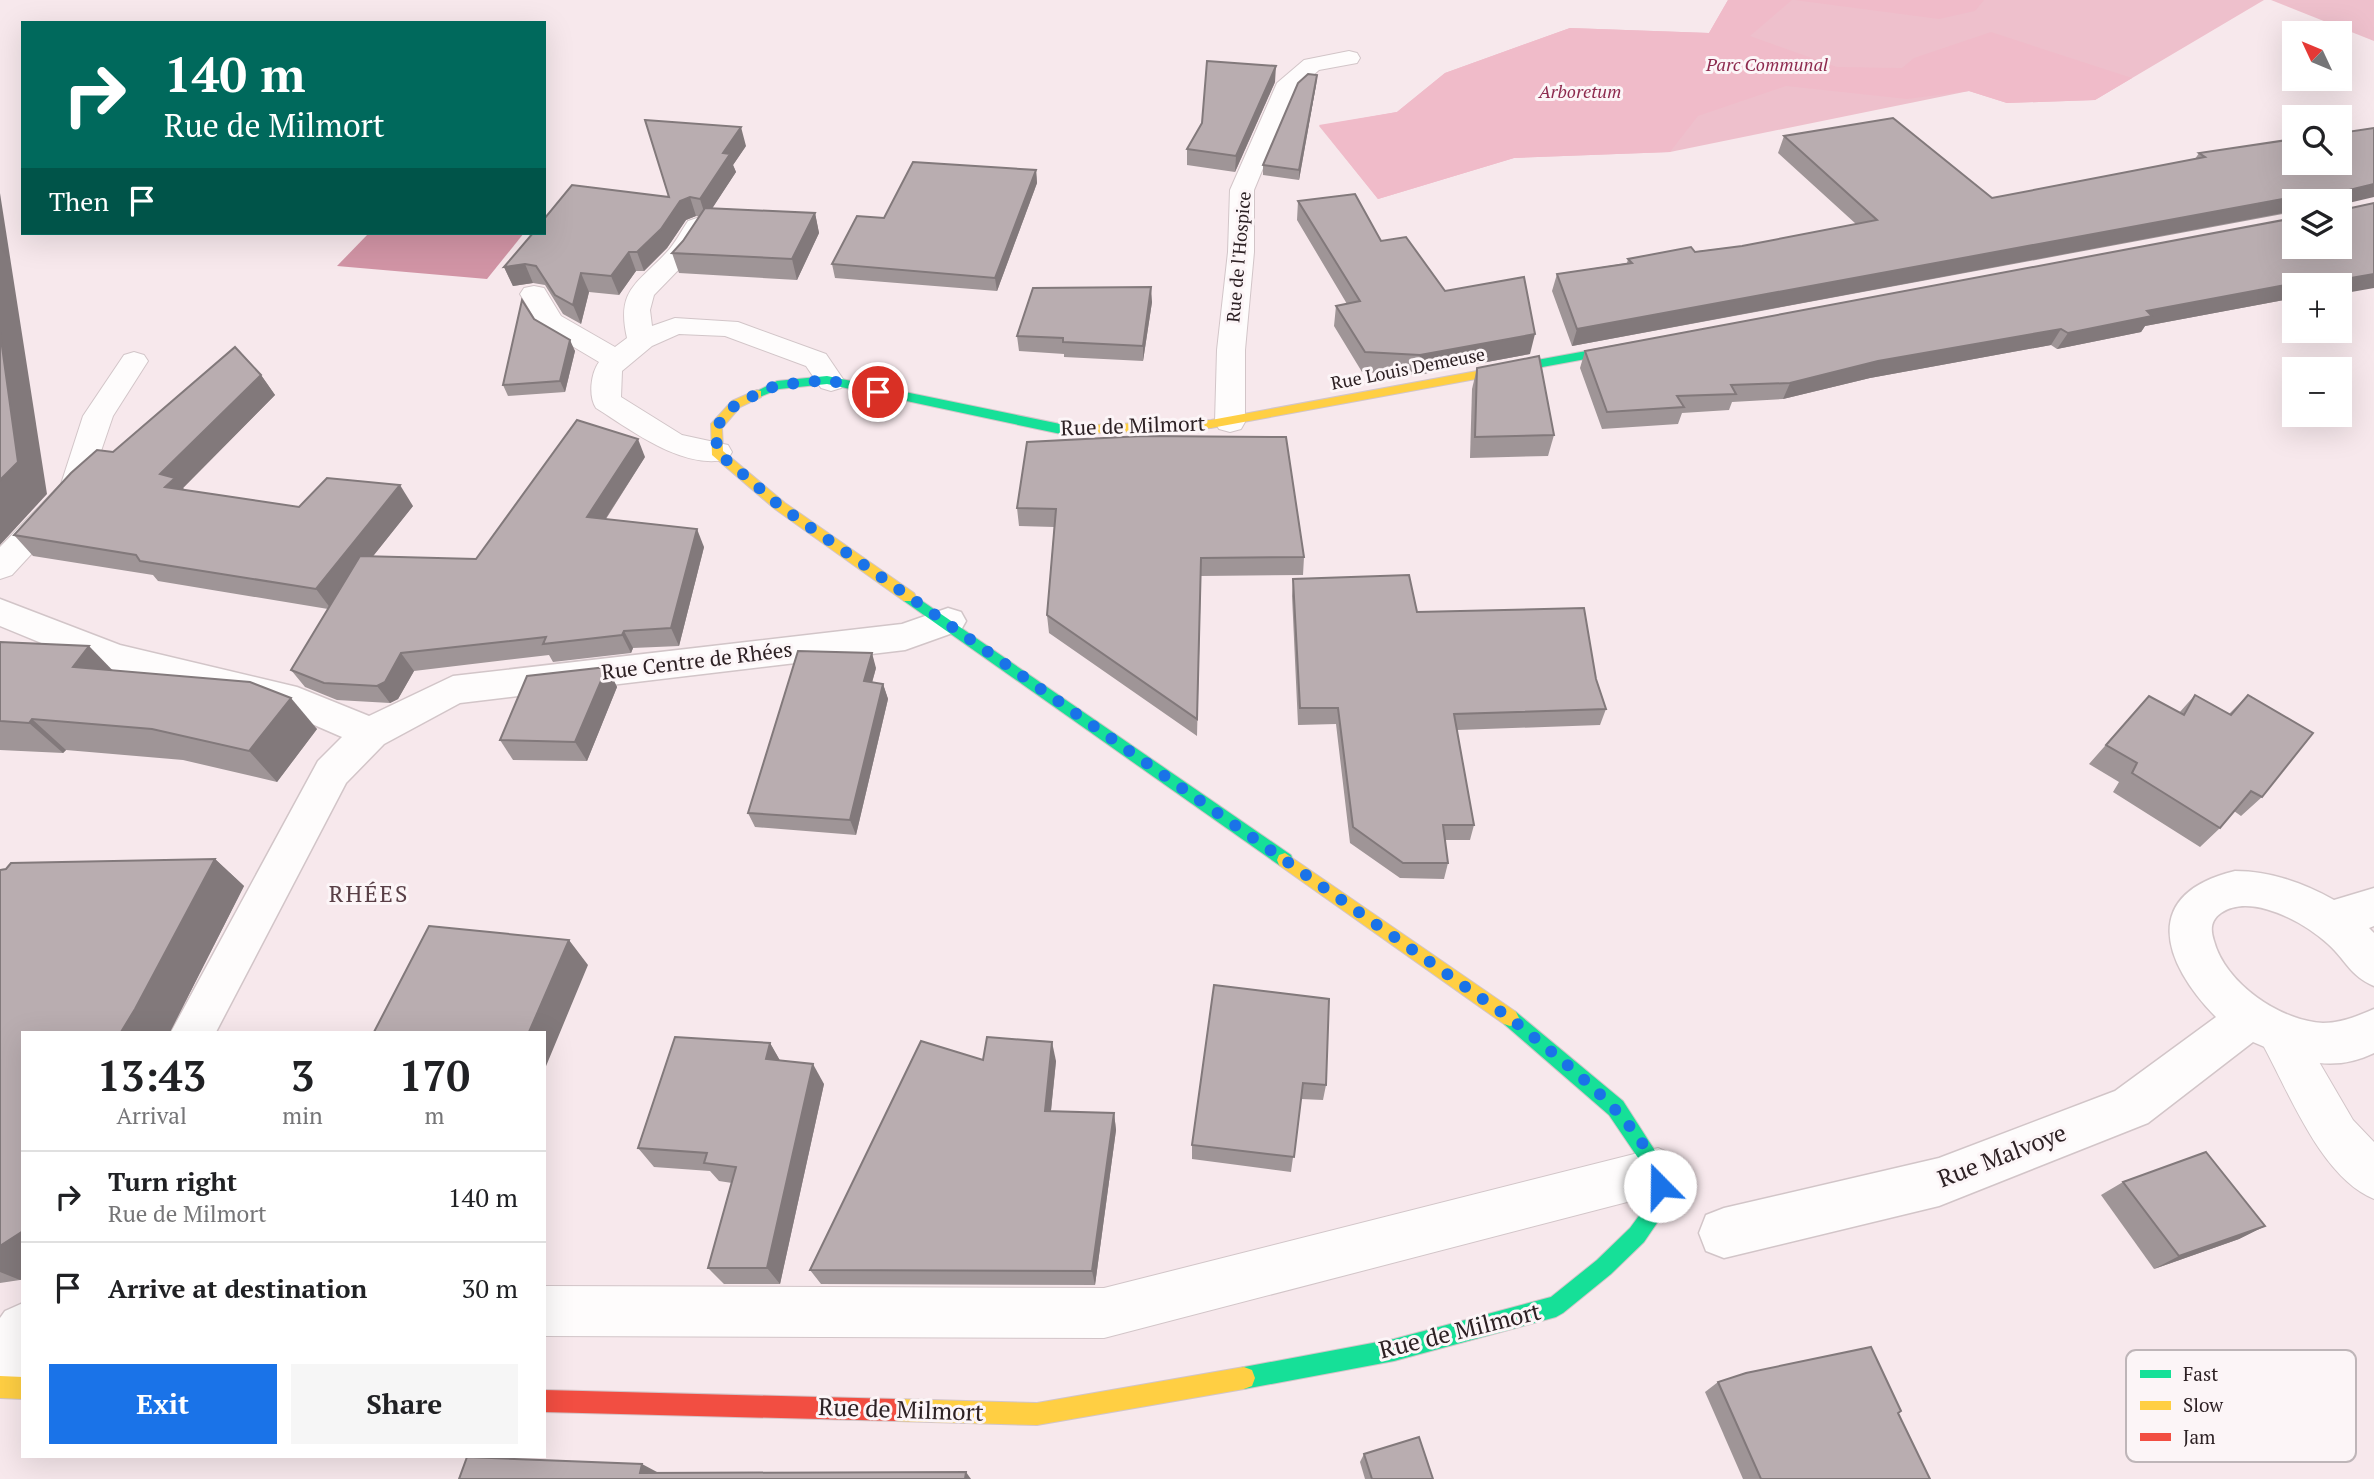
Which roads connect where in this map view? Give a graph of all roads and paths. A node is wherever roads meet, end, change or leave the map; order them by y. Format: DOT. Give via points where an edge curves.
graph roads {
  1 [pos="1349,58"];
  2 [pos="697,226"];
  3 [pos="534,294"];
  4 [pos="642,341"];
  5 [pos="1653,343"];
  6 [pos="134,360"];
  7 [pos="615,360"];
  8 [pos="831,382"];
  9 [pos="1230,422"];
  10 [pos="717,452"];
  11 [pos="0,566"];
  12 [pos="0,612"];
  13 [pos="948,621"];
  14 [pos="370,733"];
  15 [pos="2374,906"];
  16 [pos="2330,920"];
  17 [pos="2374,966"];
  18 [pos="2265,1025"];
  19 [pos="2374,1030"];
  20 [pos="194,1031"];
  21 [pos="1658,1171"];
  22 [pos="2374,1176"];
  23 [pos="1724,1233"];
  24 [pos="546,1311"];
  25 [pos="21,1332"];
  26 [pos="0,1368"];
  27 [pos="0,1387"];
  28 [pos="21,1388"];
  29 [pos="546,1401"];
  1 -- 9 [label="lane, Rue de l'Hospice" via="1312,65 1285,88 1242,190 1241,252 1230,350"];
  2 -- 4 [label="lane" via="676,258 639,294 634,316"];
  3 -- 7 [label="lane" via="550,321"];
  4 -- 7 [label="lane"];
  4 -- 8 [label="lane" via="675,326 728,328 816,360"];
  5 -- 9 [label="street, Rue Louis Demeuse"];
  6 -- 11 [label="lane" via="98,416 75,488"];
  7 -- 10 [label="lane" via="608,370 606,401 673,443"];
  8 -- 9 [label="street, Rue de Milmort" via="1061,430"];
  8 -- 10 [label="street, Rue de Milmort" via="777,385 736,404 716,427"];
  10 -- 13 [label="street" via="780,506"];
  12 -- 14 [label="street" via="113,657 297,702"];
  13 -- 14 [label="street, Rue Centre de Rhées" via="905,637 453,690"];
  13 -- 21 [label="street" via="1514,1021 1616,1108"];
  14 -- 20 [label="street, Rue Centre de Rhées" via="332,772"];
  15 -- 16 [label="street"];
  16 -- 17 [label="street" via="2356,942"];
  16 -- 18 [label="street" via="2299,902 2236,889 2213,896 2196,909 2189,931 2195,958 2214,987"];
  18 -- 19 [label="street" via="2333,1046 2349,1044"];
  18 -- 22 [label="lane" via="2337,1136"];
  18 -- 23 [label="street, Rue Malvoye" via="2131,1107 1939,1182"];
  21 -- 24 [label="lane" via="1104,1313"];
  21 -- 29 [label="street, Rue de Milmort" via="1662,1202 1637,1235 1556,1306 1394,1350 1037,1414"];
  25 -- 26 [label="street"];
  27 -- 28 [label="street"];
}
